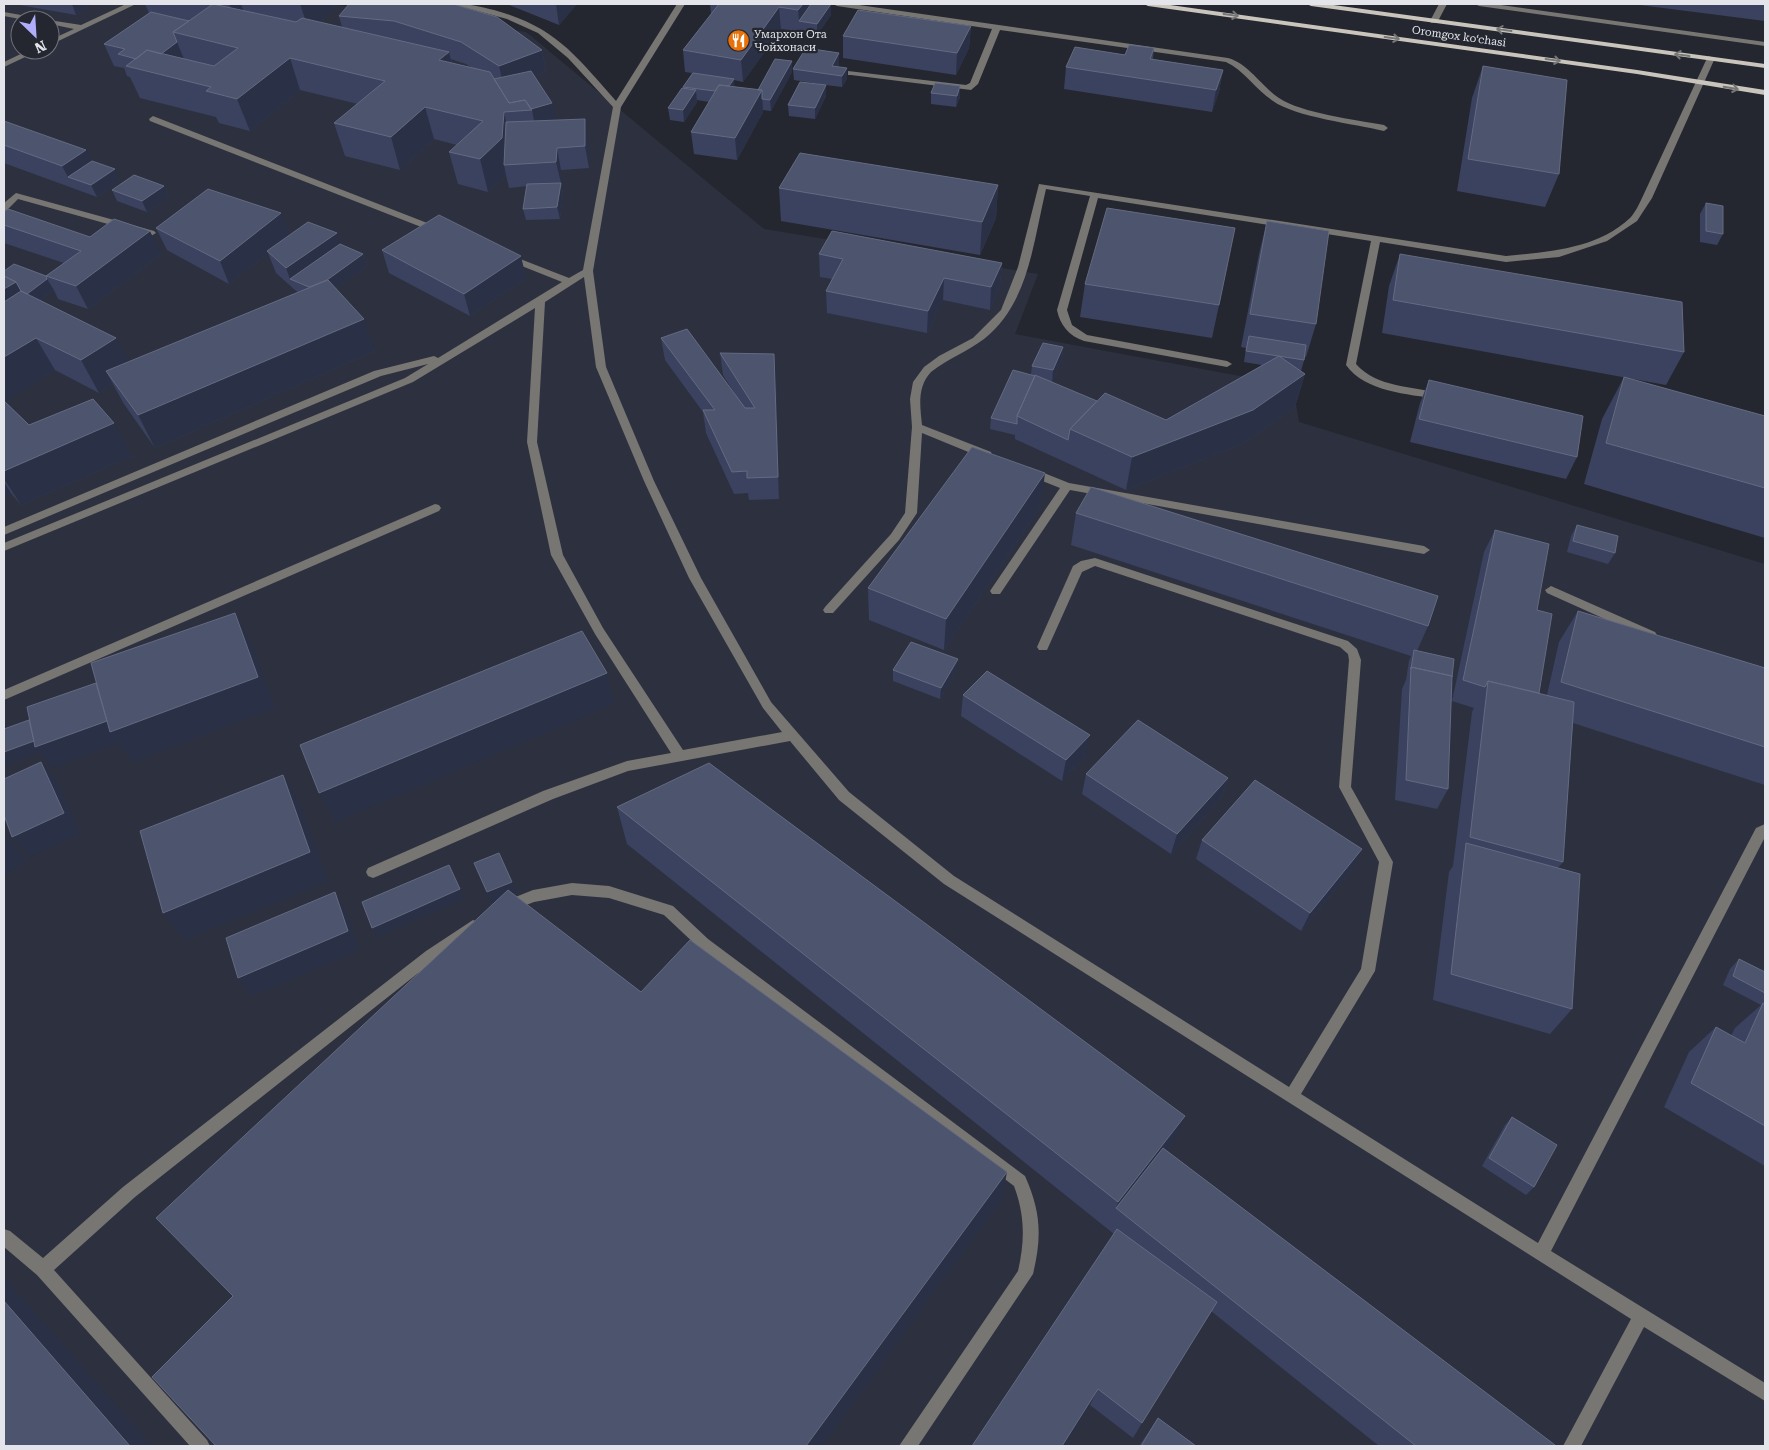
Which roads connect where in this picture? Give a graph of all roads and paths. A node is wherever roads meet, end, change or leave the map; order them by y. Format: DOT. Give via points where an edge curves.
graph roads {
  1 [pos="132,4"];
  2 [pos="456,4"];
  3 [pos="681,4"];
  4 [pos="837,4"];
  5 [pos="1148,4"];
  6 [pos="1311,4"];
  7 [pos="1443,4"];
  8 [pos="1478,4"];
  9 [pos="1434,20"];
  10 [pos="60,24"];
  11 [pos="997,27"];
  12 [pos="82,28"];
  13 [pos="60,38"];
  14 [pos="1765,44"];
  15 [pos="1711,58"];
  16 [pos="1765,66"];
  17 [pos="851,73"];
  18 [pos="1700,82"];
  19 [pos="1765,93"];
  20 [pos="617,107"];
  21 [pos="153,119"];
  22 [pos="1384,128"];
  23 [pos="4,192"];
  24 [pos="1095,194"];
  25 [pos="16,196"];
  26 [pos="4,208"];
  27 [pos="151,233"];
  28 [pos="450,235"];
  29 [pos="1376,238"];
  30 [pos="496,253"];
  31 [pos="588,271"];
  32 [pos="570,282"];
  33 [pos="540,300"];
  34 [pos="444,357"];
  35 [pos="1227,364"];
  36 [pos="1452,400"];
  37 [pos="917,428"];
  38 [pos="996,458"];
  39 [pos="1023,469"];
  40 [pos="1067,486"];
  41 [pos="435,508"];
  42 [pos="4,531"];
  43 [pos="4,547"];
  44 [pos="1424,550"];
  45 [pos="1551,590"];
  46 [pos="996,591"];
  47 [pos="829,610"];
  48 [pos="1658,639"];
  49 [pos="1043,647"];
  50 [pos="4,695"];
  51 [pos="792,735"];
  52 [pos="679,755"];
  53 [pos="1765,829"];
  54 [pos="373,872"];
  55 [pos="1291,1097"];
  56 [pos="4,1237"];
  57 [pos="1540,1254"];
  58 [pos="43,1269"];
  59 [pos="1641,1316"];
  60 [pos="1765,1392"];
  61 [pos="201,1446"];
  62 [pos="908,1446"];
  63 [pos="1572,1446"];
  1 -- 12 [label="street"];
  2 -- 20 [label="street" via="495,12 541,31 571,57"];
  3 -- 20 [label="street"];
  4 -- 11 [label="street"];
  5 -- 18 [label="main road, Oromgox ko‘chasi, one-way"];
  6 -- 9 [label="main road, Oromgox ko‘chasi"];
  7 -- 9 [label="street"];
  8 -- 14 [label="street"];
  15 -- 9 [label="main road, Oromgox ko‘chasi, one-way"];
  10 -- 12 [label="street"];
  11 -- 17 [label="street" via="974,84 968,88"];
  11 -- 22 [label="street" via="1228,60 1240,65 1276,100 1294,109"];
  12 -- 13 [label="street"];
  15 -- 16 [label="main road, Oromgox ko‘chasi"];
  15 -- 18 [label="street"];
  18 -- 19 [label="main road, Oromgox ko‘chasi, one-way"];
  18 -- 29 [label="street" via="1647,198 1634,219 1604,239 1560,254 1506,259"];
  20 -- 31 [label="street"];
  21 -- 28 [label="street"];
  23 -- 25 [label="street"];
  24 -- 29 [label="street"];
  24 -- 35 [label="street" via="1062,310 1065,325 1084,338"];
  24 -- 37 [label="street" via="1042,186 1017,284 1005,312 975,341 931,367 918,381 914,402"];
  25 -- 26 [label="street"];
  25 -- 27 [label="street"];
  29 -- 36 [label="street" via="1351,365 1366,379"];
  30 -- 32 [label="street"];
  31 -- 32 [label="street"];
  31 -- 51 [label="street" via="601,367 649,481 695,578 767,705"];
  32 -- 33 [label="street"];
  33 -- 34 [label="street"];
  33 -- 52 [label="street" via="532,442 557,555 599,631"];
  34 -- 42 [label="street" via="378,373"];
  34 -- 43 [label="street" via="409,380"];
  37 -- 38 [label="street"];
  37 -- 47 [label="street" via="911,513 895,537"];
  39 -- 40 [label="street"];
  40 -- 44 [label="street"];
  40 -- 46 [label="street"];
  41 -- 50 [label="street"];
  45 -- 48 [label="street"];
  49 -- 55 [label="street" via="1077,569 1095,562 1344,644 1353,652 1345,787 1386,862 1368,970"];
  51 -- 52 [label="street"];
  51 -- 55 [label="street" via="844,796 949,880"];
  52 -- 54 [label="street" via="627,766 548,795"];
  53 -- 57 [label="street"];
  55 -- 57 [label="street"];
  56 -- 58 [label="street"];
  57 -- 59 [label="street"];
  58 -- 61 [label="street"];
  58 -- 62 [label="street" via="129,1192 431,955 491,914 533,896 572,889 609,892 668,910 703,943 1020,1181 1031,1210 1033,1241 1025,1274"];
  59 -- 60 [label="street"];
  59 -- 63 [label="street"];
}
